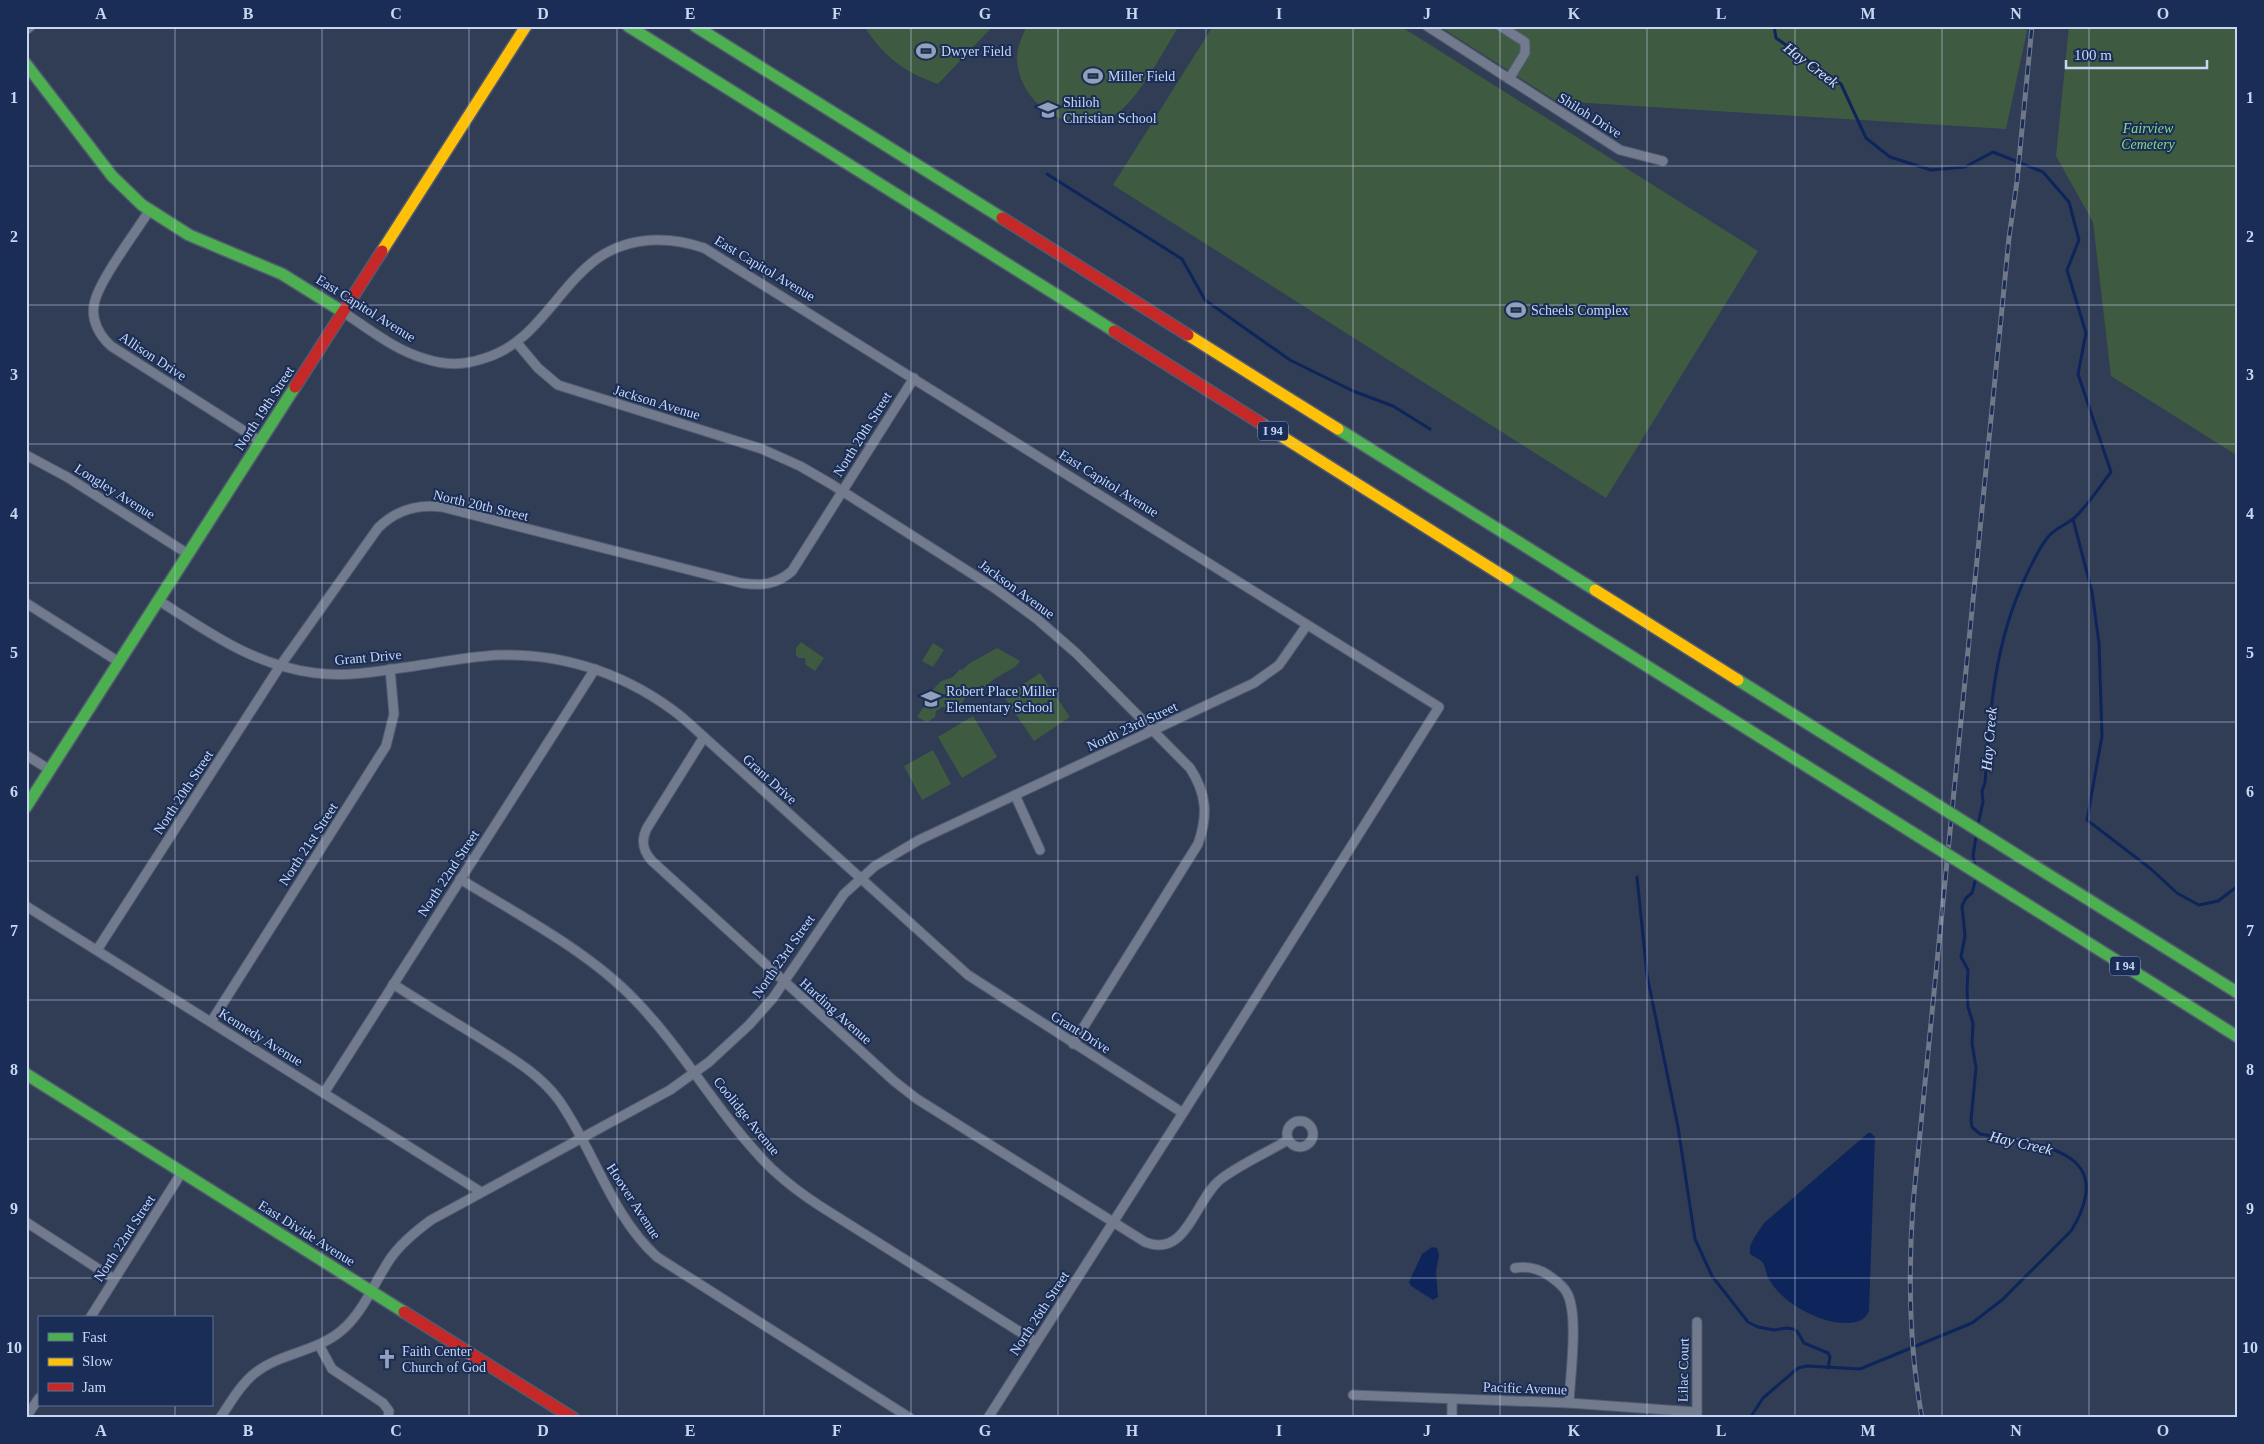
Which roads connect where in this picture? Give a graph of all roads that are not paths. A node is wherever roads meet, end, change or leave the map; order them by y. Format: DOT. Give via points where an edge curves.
graph roads {
  1 [pos="31,26"];
  2 [pos="526,26"];
  3 [pos="628,26"];
  4 [pos="695,26"];
  5 [pos="1427,26"];
  6 [pos="1500,26"];
  7 [pos="26,30"];
  8 [pos="26,64"];
  9 [pos="1508,79"];
  10 [pos="1663,161"];
  11 [pos="149,211"];
  12 [pos="343,312"];
  13 [pos="517,343"];
  14 [pos="914,378"];
  15 [pos="260,441"];
  16 [pos="26,455"];
  17 [pos="842,491"];
  18 [pos="188,554"];
  19 [pos="158,600"];
  20 [pos="26,603"];
  21 [pos="1307,625"];
  22 [pos="119,662"];
  23 [pos="280,666"];
  24 [pos="390,669"];
  25 [pos="595,669"];
  26 [pos="1154,731"];
  27 [pos="704,737"];
  28 [pos="26,755"];
  29 [pos="50,770"];
  30 [pos="1015,795"];
  31 [pos="26,807"];
  32 [pos="1040,850"];
  33 [pos="860,878"];
  34 [pos="460,879"];
  35 [pos="26,906"];
  36 [pos="98,950"];
  37 [pos="785,982"];
  38 [pos="393,984"];
  39 [pos="2238,994"];
  40 [pos="211,1022"];
  41 [pos="2238,1036"];
  42 [pos="1073,1044"];
  43 [pos="695,1073"];
  44 [pos="26,1074"];
  45 [pos="324,1093"];
  46 [pos="1183,1113"];
  47 [pos="581,1139"];
  48 [pos="1288,1140"];
  49 [pos="182,1172"];
  50 [pos="481,1192"];
  51 [pos="26,1222"];
  52 [pos="1113,1222"];
  53 [pos="1515,1268"];
  54 [pos="114,1278"];
  55 [pos="370,1291"];
  56 [pos="91,1316"];
  57 [pos="1697,1322"];
  58 [pos="1036,1342"];
  59 [pos="318,1345"];
  60 [pos="1354,1396"];
  61 [pos="38,1399"];
  62 [pos="1452,1399"];
  63 [pos="1569,1403"];
  64 [pos="1696,1415"];
  65 [pos="26,1417"];
  66 [pos="572,1417"];
  67 [pos="220,1418"];
  68 [pos="388,1418"];
  69 [pos="910,1418"];
  70 [pos="988,1418"];
  71 [pos="1452,1418"];
  1 -- 7 [label="street"];
  2 -- 12 [label="main road, North 19th Street"];
  3 -- 41 [label="main road, I 94, bridge"];
  4 -- 39 [label="main road, I 94, bridge"];
  5 -- 9 [label="street, Shiloh Drive"];
  6 -- 9 [label="street" via="1526,42 1525,53"];
  8 -- 11 [label="main road, East Capitol Avenue" via="112,176"];
  9 -- 10 [label="street, Shiloh Drive" via="1620,150"];
  11 -- 12 [label="main road, East Capitol Avenue" via="189,235 282,274"];
  11 -- 15 [label="street, Allison Drive" via="97,294 93,312 97,327 111,346"];
  12 -- 13 [label="street, East Capitol Avenue" via="401,349 437,362 458,364 477,361"];
  12 -- 15 [label="main road, North 19th Street"];
  13 -- 14 [label="street, East Capitol Avenue" via="536,326 579,275 599,258 629,244 668,240 692,244 714,253"];
  13 -- 17 [label="street, Jackson Avenue" via="558,385 762,449 800,466"];
  14 -- 17 [label="street, North 20th Street"];
  14 -- 21 [label="street, East Capitol Avenue"];
  15 -- 18 [label="main road, North 19th Street"];
  16 -- 18 [label="street, Longley Avenue" via="67,477"];
  17 -- 23 [label="street, North 20th Street" via="792,572 778,581 761,585 741,583 442,507 411,508 394,515 378,528"];
  17 -- 26 [label="street, Jackson Avenue" via="1024,608 1076,653"];
  18 -- 19 [label="main road, North 19th Street"];
  19 -- 22 [label="main road, North 19th Street"];
  19 -- 23 [label="street, Grant Drive" via="246,654"];
  20 -- 22 [label="street"];
  21 -- 26 [label="street, North 23rd Street" via="1286,658 1263,678"];
  21 -- 46 [label="street, East Capitol Avenue" via="1439,707"];
  22 -- 29 [label="main road, North 19th Street"];
  23 -- 24 [label="street, Grant Drive" via="328,674"];
  23 -- 36 [label="street, North 20th Street"];
  24 -- 25 [label="street, Grant Drive" via="499,655 546,658"];
  24 -- 40 [label="street, North 21st Street" via="394,714 383,751"];
  25 -- 27 [label="street, Grant Drive" via="648,693"];
  25 -- 34 [label="street, North 22nd Street"];
  26 -- 30 [label="street, North 23rd Street"];
  26 -- 42 [label="street, Jackson Avenue" via="1190,768 1201,787 1206,808 1202,832 1198,844"];
  27 -- 33 [label="street, Grant Drive"];
  27 -- 37 [label="street, Harding Avenue" via="647,828 644,850 652,861"];
  28 -- 29 [label="street"];
  29 -- 31 [label="main road, North 19th Street"];
  30 -- 32 [label="street"];
  30 -- 33 [label="street, North 23rd Street" via="902,849"];
  33 -- 37 [label="street, North 23rd Street" via="831,911"];
  33 -- 42 [label="street, Grant Drive" via="968,975"];
  34 -- 38 [label="street, North 22nd Street"];
  34 -- 43 [label="street, Coolidge Avenue" via="605,972 646,1012"];
  35 -- 36 [label="street, Kennedy Avenue"];
  36 -- 40 [label="street, Kennedy Avenue"];
  37 -- 43 [label="street, North 23rd Street" via="749,1025"];
  37 -- 52 [label="street, Harding Avenue" via="916,1099"];
  38 -- 45 [label="street, North 22nd Street"];
  38 -- 47 [label="street, Hoover Avenue" via="534,1074 558,1099"];
  40 -- 45 [label="street, Kennedy Avenue"];
  42 -- 46 [label="street, Grant Drive"];
  43 -- 47 [label="street, North 23rd Street"];
  43 -- 58 [label="street, Coolidge Avenue" via="758,1154 787,1182"];
  44 -- 49 [label="main road, East Divide Avenue"];
  45 -- 50 [label="street, Kennedy Avenue"];
  46 -- 52 [label="street"];
  47 -- 50 [label="street, North 23rd Street"];
  47 -- 69 [label="street, Hoover Avenue" via="621,1211 657,1257"];
  48 -- 52 [label="street, Harding Avenue" via="1220,1180 1173,1243 1166,1246 1151,1244"];
  49 -- 54 [label="street, North 22nd Street"];
  49 -- 55 [label="main road, East Divide Avenue"];
  50 -- 55 [label="street, North 23rd Street" via="438,1215 414,1233"];
  51 -- 54 [label="street"];
  52 -- 58 [label="street, North 26th Street"];
  53 -- 63 [label="street" via="1528,1267 1542,1272 1563,1286 1570,1300 1573,1317"];
  54 -- 56 [label="street, North 22nd Street"];
  55 -- 59 [label="street, North 23rd Street" via="349,1324"];
  55 -- 66 [label="main road, East Divide Avenue"];
  57 -- 64 [label="street, Lilac Court"];
  58 -- 70 [label="street, North 26th Street"];
  59 -- 67 [label="street, North 23rd Street" via="256,1372 238,1390"];
  59 -- 68 [label="street" via="332,1369 383,1403 389,1411"];
  60 -- 62 [label="street, Pacific Avenue"];
  61 -- 65 [label="street"];
  62 -- 63 [label="street, Pacific Avenue"];
  62 -- 71 [label="street"];
  63 -- 64 [label="street, Pacific Avenue"];
}
